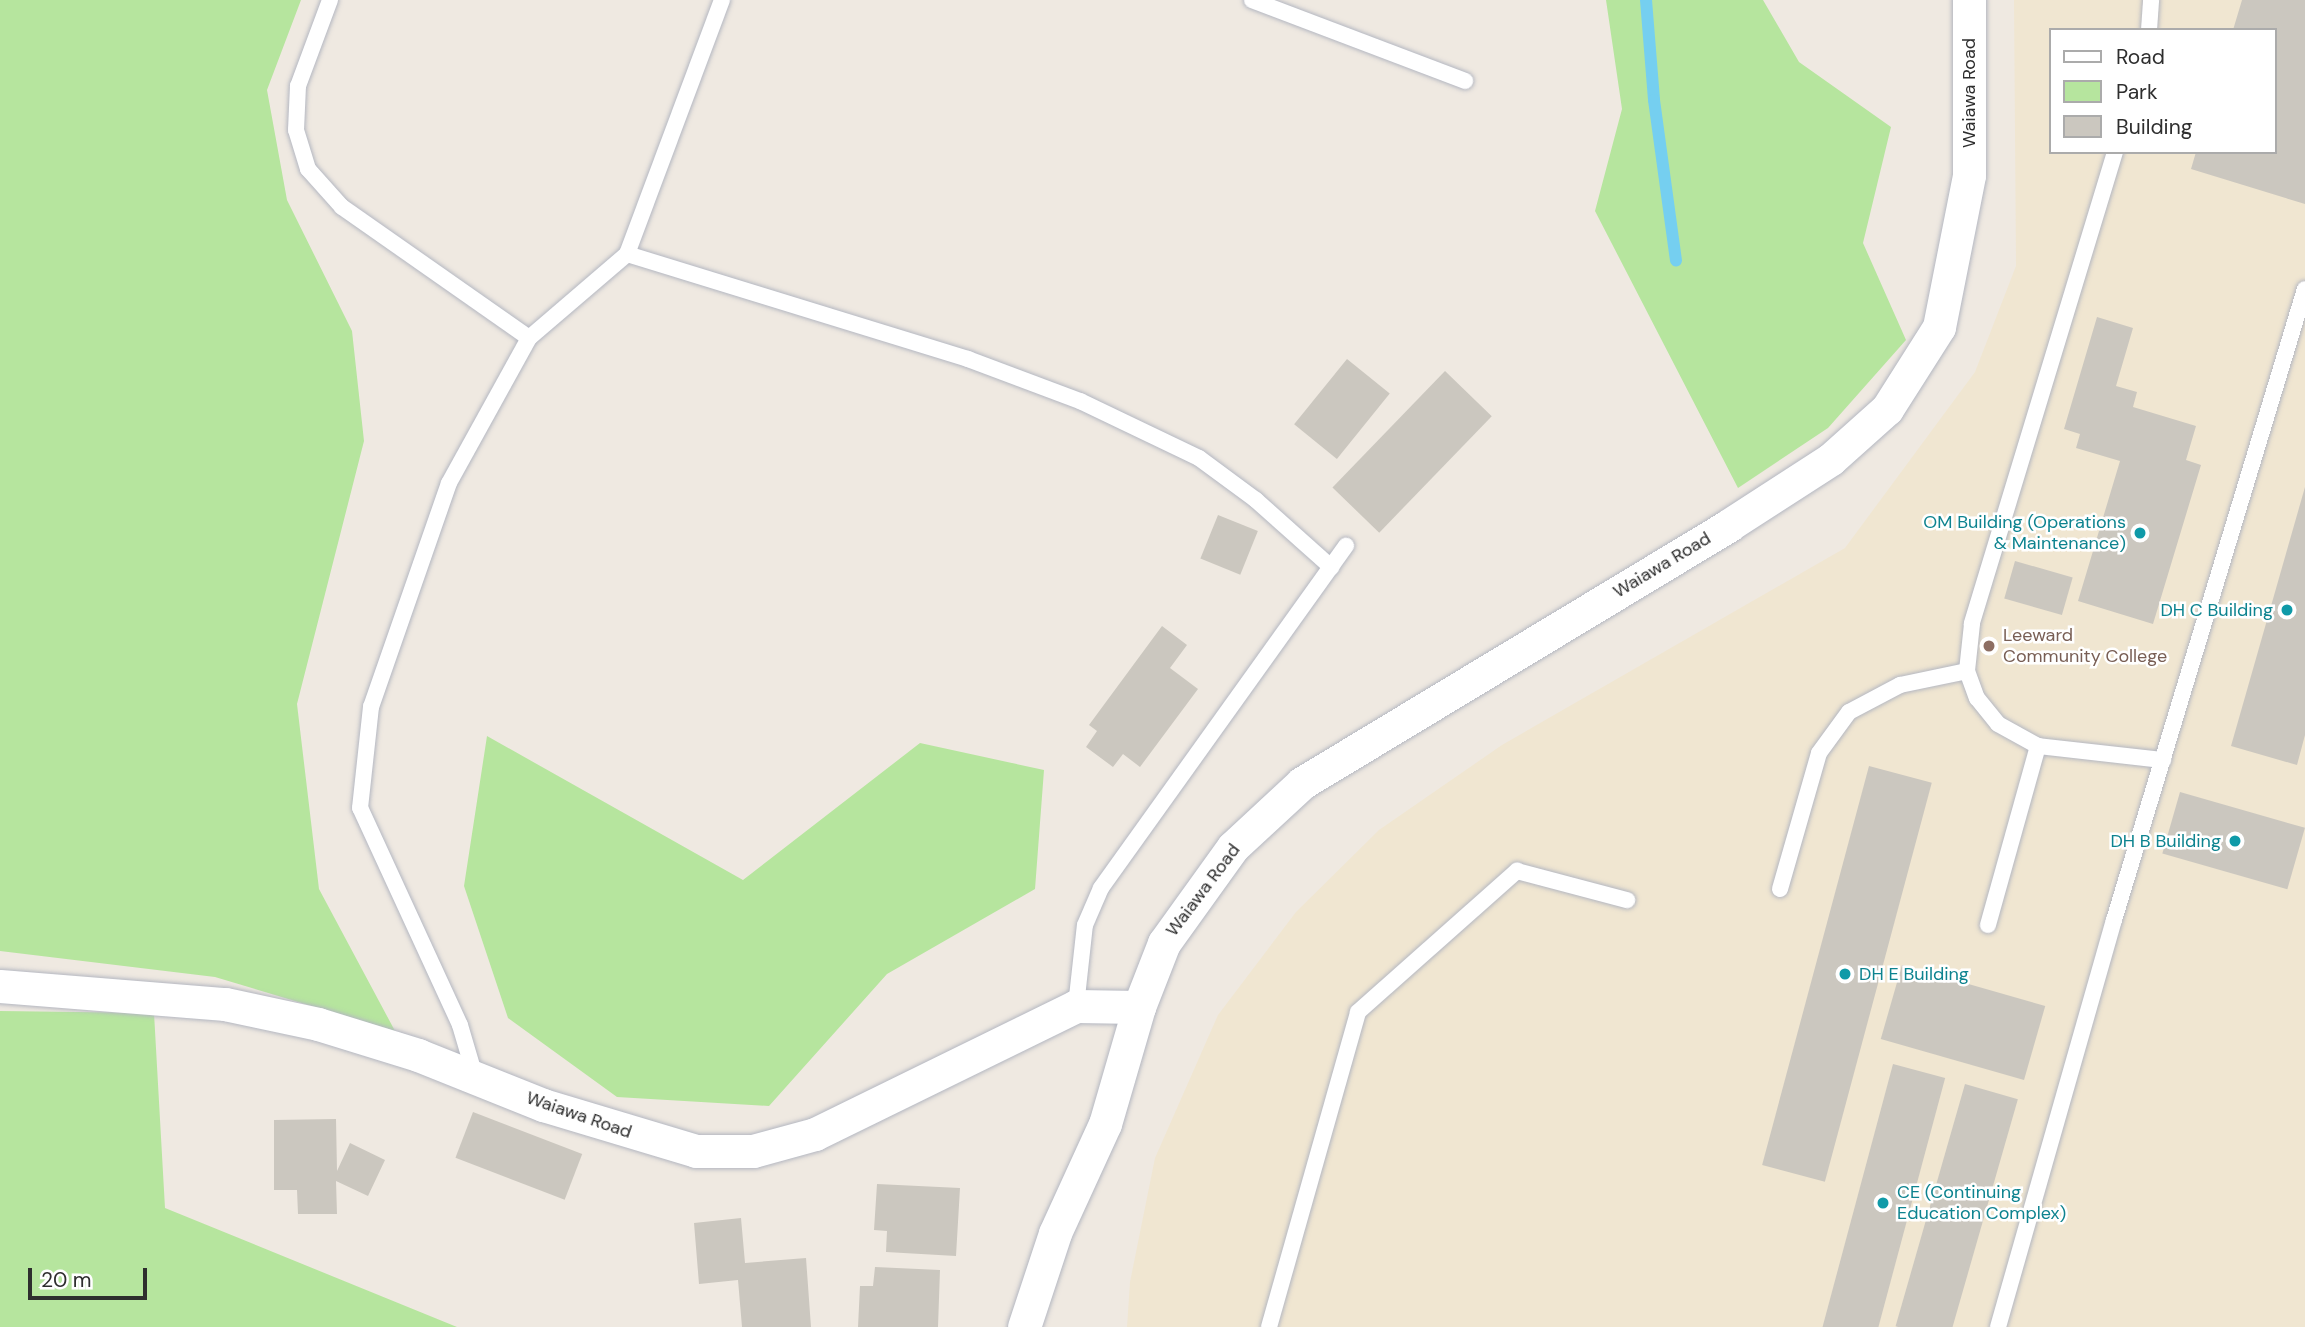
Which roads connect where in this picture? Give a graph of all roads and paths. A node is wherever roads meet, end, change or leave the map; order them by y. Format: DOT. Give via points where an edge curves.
graph roads {
  1 [pos="330,0"];
  2 [pos="722,0"];
  3 [pos="1252,0"];
  4 [pos="1969,0"];
  5 [pos="2151,0"];
  6 [pos="2149,28"];
  7 [pos="1465,81"];
  8 [pos="2114,154"];
  9 [pos="627,254"];
  10 [pos="2305,289"];
  11 [pos="529,338"];
  12 [pos="1346,546"];
  13 [pos="1331,567"];
  14 [pos="1968,671"];
  15 [pos="2038,746"];
  16 [pos="2163,760"];
  17 [pos="1780,889"];
  18 [pos="1627,900"];
  19 [pos="1988,925"];
  20 [pos="0,986"];
  21 [pos="1076,1006"];
  22 [pos="1139,1007"];
  23 [pos="475,1076"];
  24 [pos="1024,1327"];
  25 [pos="1269,1327"];
  26 [pos="1998,1327"];
  1 -- 11 [label="lane" via="298,86 296,130 308,169 342,206"];
  2 -- 9 [label="lane"];
  3 -- 7 [label="lane"];
  4 -- 22 [label="street, Waiawa Road" via="1969,175 1939,327 1887,408 1831,459 1752,510 1302,783 1233,847 1164,943"];
  5 -- 6 [label="lane"];
  8 -- 14 [label="lane" via="1972,624"];
  9 -- 11 [label="lane"];
  9 -- 13 [label="lane" via="968,359 1080,401 1199,458 1256,500"];
  10 -- 16 [label="lane"];
  11 -- 23 [label="lane" via="449,483 371,707 360,808 460,1025"];
  12 -- 13 [label="lane"];
  13 -- 21 [label="lane" via="1101,888 1085,925"];
  14 -- 15 [label="lane" via="1977,698 1998,724"];
  14 -- 17 [label="lane" via="1900,685 1849,712 1819,753"];
  15 -- 16 [label="lane"];
  15 -- 19 [label="lane"];
  16 -- 26 [label="lane"];
  18 -- 25 [label="lane" via="1517,870 1358,1012"];
  20 -- 23 [label="street, Waiawa Road" via="225,1003 318,1024"];
  21 -- 22 [label="street, Waiawa Road"];
  21 -- 23 [label="street, Waiawa Road" via="881,1105 815,1134 753,1151 696,1151 543,1105"];
  22 -- 24 [label="street, Waiawa Road" via="1105,1124 1055,1233"];
}
